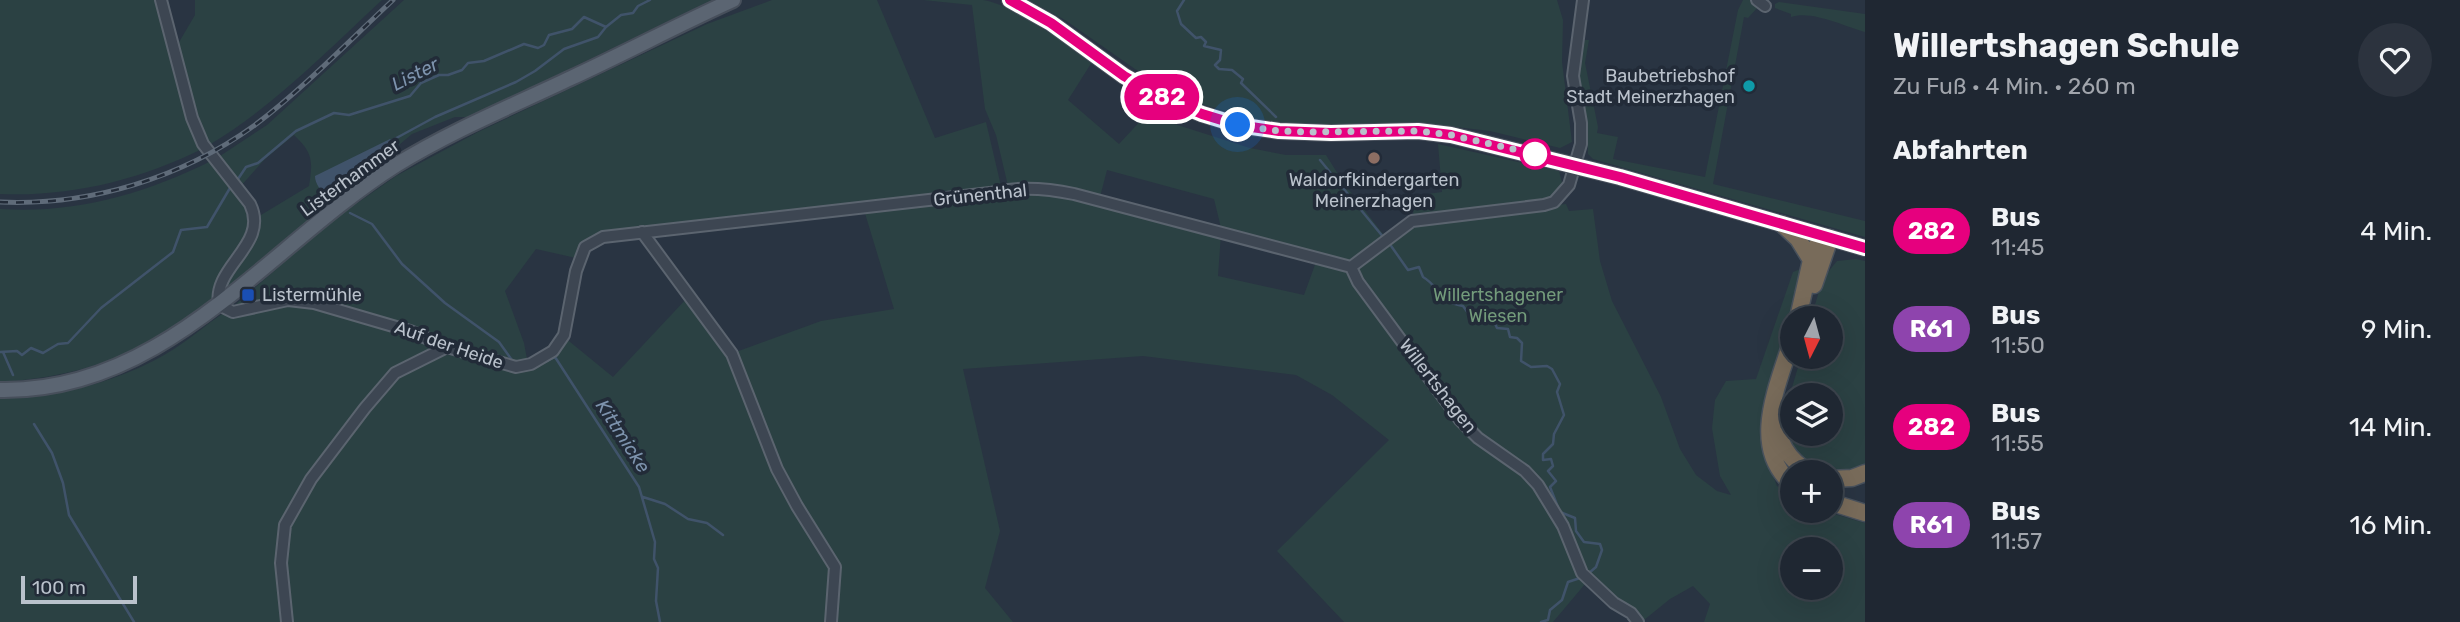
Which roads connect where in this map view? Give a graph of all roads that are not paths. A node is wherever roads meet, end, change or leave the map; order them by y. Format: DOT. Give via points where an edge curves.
graph roads {
  1 [pos="160,0"];
  2 [pos="733,0"];
  3 [pos="1010,0"];
  4 [pos="1583,0"];
  5 [pos="1575,165"];
  6 [pos="1782,223"];
  7 [pos="642,232"];
  8 [pos="1830,238"];
  9 [pos="1865,248"];
  10 [pos="1811,260"];
  11 [pos="1351,267"];
  12 [pos="219,305"];
  13 [pos="1801,306"];
  14 [pos="1807,306"];
  15 [pos="447,347"];
  16 [pos="1783,369"];
  17 [pos="1788,369"];
  18 [pos="0,390"];
  19 [pos="1793,460"];
  20 [pos="1780,470"];
  21 [pos="1865,472"];
  22 [pos="1843,478"];
  23 [pos="1843,506"];
  24 [pos="1865,513"];
  25 [pos="287,622"];
  26 [pos="831,622"];
  27 [pos="1638,622"];
  1 -- 12 [label="street" via="203,144 254,213 250,239 219,286"];
  2 -- 12 [label="main road, Listerhammer" via="397,164 349,197"];
  3 -- 5 [label="main road" via="1161,97 1238,125 1279,131 1418,131"];
  4 -- 5 [label="street" via="1573,65 1582,133"];
  5 -- 6 [label="main road"];
  5 -- 11 [label="street" via="1569,185 1555,202 1412,221"];
  6 -- 8 [label="main road"];
  6 -- 10 [label="highway"];
  7 -- 11 [label="street, Grünenthal" via="1046,188"];
  7 -- 15 [label="street, Auf der Heide" via="603,237 585,247 564,334 542,358 516,367"];
  7 -- 26 [label="street" via="732,354 777,469 835,567"];
  8 -- 9 [label="main road"];
  8 -- 10 [label="highway" via="1817,245"];
  8 -- 14 [label="highway"];
  10 -- 13 [label="highway"];
  11 -- 27 [label="street, Willertshagen" via="1460,420 1538,485 1563,526 1584,576"];
  12 -- 15 [label="street, Auf der Heide" via="233,312 288,300 314,303 410,331"];
  12 -- 18 [label="main road, Listerhammer" via="173,338 128,362 68,381"];
  15 -- 25 [label="street" via="395,373 311,479 285,525 281,564"];
  16 -- 20 [label="highway" via="1768,429"];
  17 -- 19 [label="highway" via="1777,428"];
  21 -- 22 [label="highway"];
  23 -- 24 [label="highway"];
}
